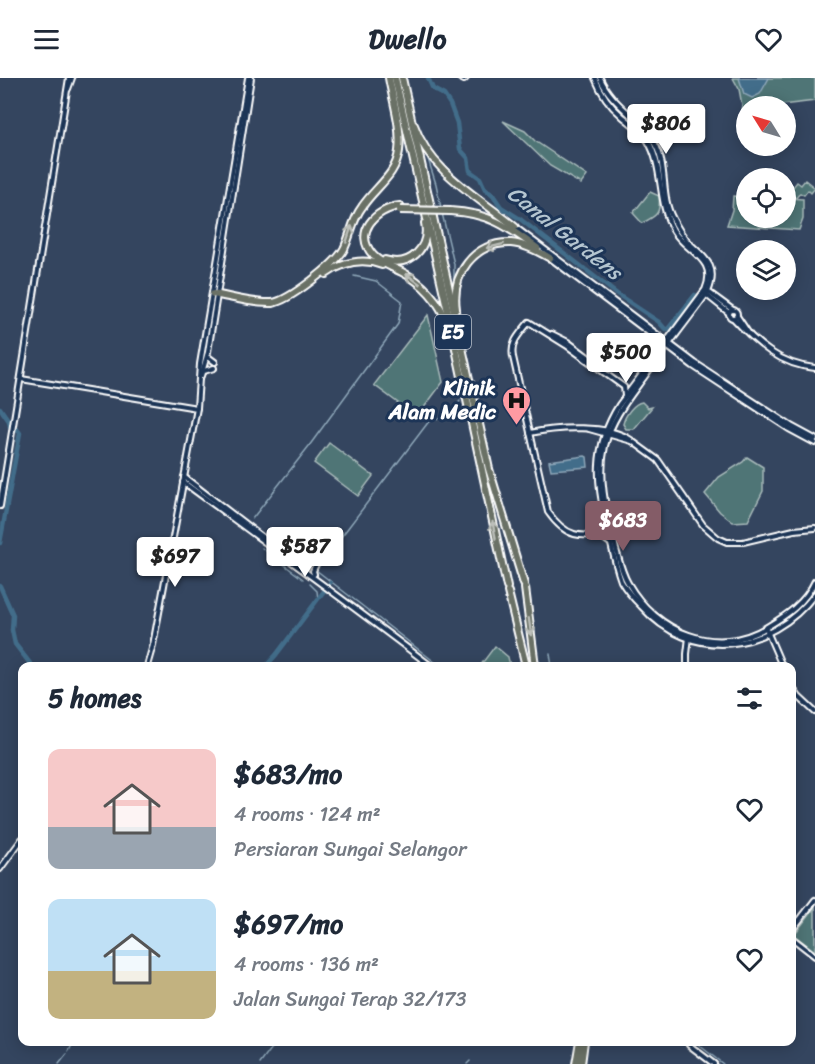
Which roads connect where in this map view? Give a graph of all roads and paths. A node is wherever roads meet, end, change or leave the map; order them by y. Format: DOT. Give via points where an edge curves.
graph roads {
  1 [pos="70,78"];
  2 [pos="249,78"];
  3 [pos="389,78"];
  4 [pos="395,78"];
  5 [pos="402,78"];
  6 [pos="460,78"];
  7 [pos="466,78"];
  8 [pos="595,78"];
  9 [pos="600,78"];
  10 [pos="246,149"];
  11 [pos="238,156"];
  12 [pos="421,196"];
  13 [pos="400,208"];
  14 [pos="450,210"];
  15 [pos="515,227"];
  16 [pos="550,258"];
  17 [pos="394,268"];
  18 [pos="705,292"];
  19 [pos="215,295"];
  20 [pos="676,332"];
  21 [pos="459,333"];
  22 [pos="549,333"];
  23 [pos="657,337"];
  24 [pos="666,344"];
  25 [pos="678,351"];
  26 [pos="208,352"];
  27 [pos="457,356"];
  28 [pos="586,356"];
  29 [pos="659,357"];
  30 [pos="589,361"];
  31 [pos="649,365"];
  32 [pos="693,366"];
  33 [pos="815,368"];
  34 [pos="202,374"];
  35 [pos="21,379"];
  36 [pos="635,383"];
  37 [pos="624,397"];
  38 [pos="197,408"];
  39 [pos="611,421"];
  40 [pos="593,430"];
  41 [pos="530,433"];
  42 [pos="607,433"];
  43 [pos="617,436"];
  44 [pos="815,441"];
  45 [pos="603,446"];
  46 [pos="186,470"];
  47 [pos="184,479"];
  48 [pos="195,487"];
  49 [pos="180,500"];
  50 [pos="0,506"];
  51 [pos="606,525"];
  52 [pos="815,528"];
  53 [pos="610,533"];
  54 [pos="599,535"];
  55 [pos="610,543"];
  56 [pos="295,562"];
  57 [pos="316,578"];
  58 [pos="815,581"];
  59 [pos="815,594"];
  60 [pos="777,627"];
  61 [pos="765,631"];
  62 [pos="761,636"];
  63 [pos="682,637"];
  64 [pos="690,638"];
  65 [pos="772,641"];
  66 [pos="698,642"];
  67 [pos="730,642"];
  68 [pos="688,647"];
  69 [pos="148,662"];
  70 [pos="426,662"];
  71 [pos="525,662"];
  72 [pos="535,662"];
  73 [pos="687,662"];
  74 [pos="780,662"];
  75 [pos="796,693"];
  76 [pos="815,712"];
  77 [pos="18,844"];
  78 [pos="0,868"];
  79 [pos="815,900"];
  80 [pos="796,925"];
  81 [pos="796,941"];
  82 [pos="815,956"];
  83 [pos="581,1046"];
  84 [pos="582,1046"];
  85 [pos="693,1046"];
  86 [pos="576,1064"];
  87 [pos="581,1064"];
  88 [pos="714,1064"];
  1 -- 35 [label="main road"];
  2 -- 11 [label="main road"];
  2 -- 19 [label="main road"];
  19 -- 3 [label="highway, one-way" via="268,303 280,301 338,258 358,212 385,182 397,161 399,135"];
  4 -- 12 [label="highway, E5"];
  5 -- 15 [label="highway" via="418,134 431,158"];
  5 -- 21 [label="highway, E5"];
  6 -- 7 [label="main road"];
  8 -- 18 [label="main road" via="610,105 640,131 651,147 669,222 681,242 705,262"];
  9 -- 18 [label="main road" via="615,102 656,145 671,217 711,267 712,280"];
  10 -- 11 [label="main road"];
  11 -- 19 [label="main road"];
  12 -- 13 [label="highway" via="424,245 411,258 395,262 377,255 369,235 378,216"];
  12 -- 27 [label="highway, E5"];
  13 -- 14 [label="highway, bridge"];
  13 -- 17 [label="highway" via="377,213 366,234 372,254"];
  14 -- 15 [label="highway" via="489,214"];
  14 -- 16 [label="highway" via="494,219"];
  15 -- 23 [label="main road"];
  16 -- 21 [label="highway, one-way" via="511,243 493,245 476,254 457,281"];
  16 -- 23 [label="main road"];
  17 -- 19 [label="highway" via="367,262 343,265 277,305 263,306"];
  27 -- 17 [label="highway, one-way" via="446,320 434,299 410,276"];
  18 -- 20 [label="main road"];
  18 -- 33 [label="main road" via="731,311 764,348 782,360"];
  19 -- 26 [label="main road"];
  19 -- 34 [label="main road" via="200,364"];
  20 -- 23 [label="main road"];
  20 -- 24 [label="main road"];
  20 -- 25 [label="main road"];
  21 -- 72 [label="highway, E5, one-way" via="489,469 524,586"];
  22 -- 28 [label="main road"];
  22 -- 30 [label="main road"];
  22 -- 41 [label="main road" via="529,322 512,352"];
  23 -- 24 [label="main road"];
  23 -- 31 [label="main road" via="659,348"];
  24 -- 25 [label="main road"];
  24 -- 29 [label="main road"];
  24 -- 31 [label="main road"];
  24 -- 32 [label="main road"];
  25 -- 44 [label="main road"];
  26 -- 34 [label="main road"];
  26 -- 34 [label="main road" via="214,365"];
  71 -- 27 [label="highway, E5, one-way"];
  28 -- 30 [label="main road"];
  28 -- 36 [label="main road" via="624,384"];
  29 -- 32 [label="main road" via="671,352"];
  29 -- 39 [label="main road"];
  30 -- 37 [label="main road" via="624,387"];
  31 -- 36 [label="main road"];
  32 -- 44 [label="main road" via="797,434"];
  34 -- 38 [label="main road"];
  35 -- 38 [label="main road"];
  35 -- 50 [label="main road"];
  36 -- 37 [label="main road"];
  37 -- 39 [label="main road"];
  38 -- 46 [label="main road"];
  39 -- 40 [label="main road"];
  39 -- 42 [label="main road"];
  39 -- 43 [label="main road"];
  40 -- 41 [label="main road" via="567,428"];
  40 -- 42 [label="main road"];
  40 -- 45 [label="main road"];
  41 -- 54 [label="main road" via="548,512 569,533"];
  42 -- 43 [label="main road"];
  42 -- 45 [label="main road"];
  43 -- 45 [label="main road"];
  43 -- 52 [label="main road" via="631,440 658,460 703,525 718,538 742,543"];
  45 -- 51 [label="main road" via="598,481"];
  45 -- 53 [label="main road" via="602,482"];
  46 -- 47 [label="main road"];
  46 -- 48 [label="main road"];
  47 -- 48 [label="main road"];
  47 -- 49 [label="main road"];
  48 -- 49 [label="main road" via="186,489"];
  48 -- 56 [label="main road"];
  49 -- 69 [label="main road"];
  51 -- 53 [label="main road"];
  51 -- 54 [label="main road"];
  53 -- 54 [label="main road"];
  53 -- 55 [label="main road"];
  53 -- 64 [label="main road" via="630,587 658,619"];
  54 -- 55 [label="main road"];
  55 -- 63 [label="main road" via="626,589 656,622"];
  56 -- 57 [label="main road"];
  56 -- 57 [label="main road" via="304,567 314,563"];
  57 -- 70 [label="main road"];
  58 -- 61 [label="main road" via="796,608"];
  59 -- 60 [label="main road" via="797,614"];
  60 -- 61 [label="main road"];
  60 -- 65 [label="main road"];
  61 -- 62 [label="main road"];
  61 -- 65 [label="main road"];
  61 -- 67 [label="main road"];
  62 -- 65 [label="main road"];
  62 -- 67 [label="main road"];
  63 -- 64 [label="main road"];
  63 -- 68 [label="main road"];
  64 -- 66 [label="main road"];
  64 -- 67 [label="main road"];
  64 -- 68 [label="main road"];
  65 -- 74 [label="main road"];
  66 -- 67 [label="main road"];
  66 -- 68 [label="main road"];
  68 -- 73 [label="main road"];
  75 -- 76 [label="main road"];
  77 -- 78 [label="main road"];
  79 -- 80 [label="main road"];
  81 -- 82 [label="main road"];
  83 -- 86 [label="highway"];
  84 -- 87 [label="highway"];
  85 -- 88 [label="main road"];
}
